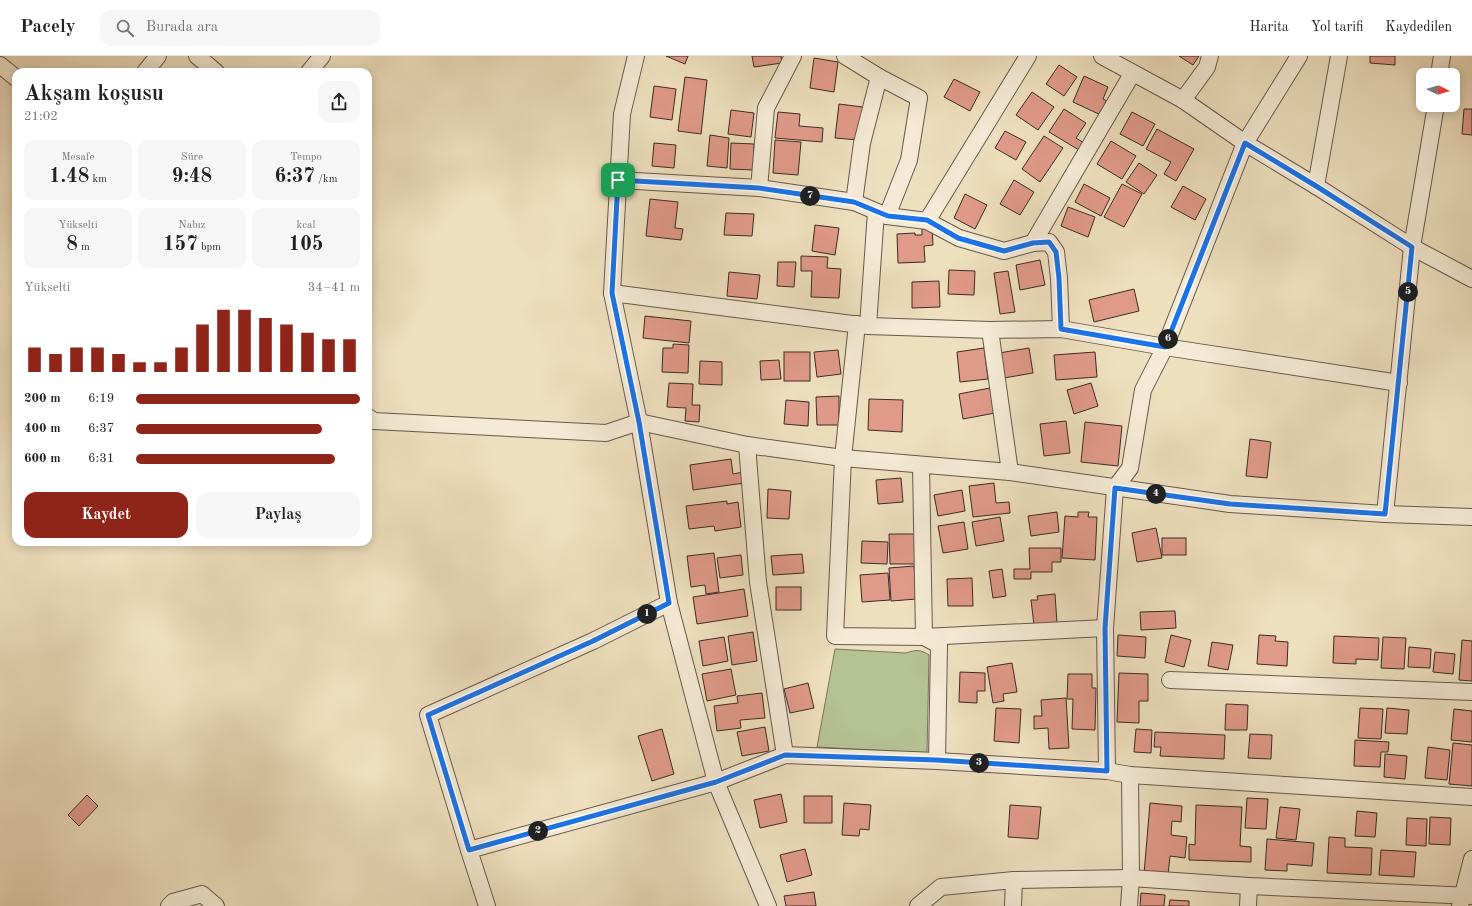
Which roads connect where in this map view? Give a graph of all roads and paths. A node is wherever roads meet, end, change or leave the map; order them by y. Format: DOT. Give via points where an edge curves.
graph roads {
  1 [pos="158,56"];
  2 [pos="197,56"];
  3 [pos="322,56"];
  4 [pos="636,56"];
  5 [pos="793,56"];
  6 [pos="845,56"];
  7 [pos="1028,56"];
  8 [pos="1102,56"];
  9 [pos="1210,56"];
  10 [pos="1299,56"];
  11 [pos="1339,56"];
  12 [pos="1442,56"];
  13 [pos="0,65"];
  14 [pos="148,68"];
  15 [pos="211,68"];
  16 [pos="312,68"];
  17 [pos="1441,68"];
  18 [pos="1132,74"];
  19 [pos="12,75"];
  20 [pos="879,77"];
  21 [pos="1183,100"];
  22 [pos="1435,112"];
  23 [pos="1245,143"];
  24 [pos="618,180"];
  25 [pos="1316,186"];
  26 [pos="759,188"];
  27 [pos="854,202"];
  28 [pos="882,214"];
  29 [pos="927,220"];
  30 [pos="1033,243"];
  31 [pos="1412,247"];
  32 [pos="1472,279"];
  33 [pos="612,293"];
  34 [pos="862,325"];
  35 [pos="1061,329"];
  36 [pos="990,330"];
  37 [pos="1165,347"];
  38 [pos="1399,383"];
  39 [pos="372,420"];
  40 [pos="639,422"];
  41 [pos="747,445"];
  42 [pos="843,458"];
  43 [pos="921,465"];
  44 [pos="1010,472"];
  45 [pos="1115,488"];
  46 [pos="1385,514"];
  47 [pos="1472,518"];
  48 [pos="669,603"];
  49 [pos="1105,628"];
  50 [pos="924,637"];
  51 [pos="1170,680"];
  52 [pos="1472,692"];
  53 [pos="785,755"];
  54 [pos="937,760"];
  55 [pos="1107,771"];
  56 [pos="1130,775"];
  57 [pos="716,782"];
  58 [pos="1472,797"];
  59 [pos="469,850"];
  60 [pos="1472,859"];
  61 [pos="1131,878"];
  62 [pos="1014,880"];
  63 [pos="1249,886"];
  64 [pos="1465,899"];
  65 [pos="169,906"];
  66 [pos="216,906"];
  67 [pos="487,906"];
  68 [pos="768,906"];
  69 [pos="918,906"];
  70 [pos="1013,906"];
  71 [pos="1129,906"];
  72 [pos="1248,906"];
  1 -- 14 [label="street"];
  2 -- 15 [label="street"];
  3 -- 16 [label="street"];
  4 -- 24 [label="street" via="622,114"];
  5 -- 26 [label="street" via="766,108"];
  6 -- 20 [label="street"];
  7 -- 29 [label="street"];
  8 -- 18 [label="street"];
  9 -- 21 [label="street" via="1207,67"];
  10 -- 23 [label="street"];
  11 -- 25 [label="street"];
  12 -- 17 [label="street"];
  13 -- 19 [label="street"];
  18 -- 21 [label="street"];
  18 -- 30 [label="street"];
  20 -- 27 [label="street" via="862,143"];
  20 -- 28 [label="street" via="919,98 908,160"];
  21 -- 23 [label="street"];
  22 -- 31 [label="street"];
  23 -- 25 [label="street"];
  23 -- 37 [label="street"];
  24 -- 26 [label="street"];
  24 -- 33 [label="street"];
  25 -- 31 [label="street"];
  26 -- 27 [label="street"];
  27 -- 28 [label="street"];
  28 -- 29 [label="street"];
  28 -- 34 [label="street"];
  29 -- 30 [label="street" via="958,238 1004,251"];
  30 -- 35 [label="street" via="1049,242 1056,252"];
  31 -- 32 [label="street"];
  31 -- 38 [label="street"];
  33 -- 34 [label="street"];
  33 -- 40 [label="street"];
  34 -- 36 [label="street"];
  34 -- 42 [label="street"];
  35 -- 36 [label="street"];
  35 -- 37 [label="street"];
  36 -- 44 [label="street"];
  37 -- 38 [label="street"];
  37 -- 45 [label="street" via="1142,390 1130,468"];
  38 -- 46 [label="street"];
  39 -- 40 [label="street" via="606,433"];
  40 -- 41 [label="street"];
  40 -- 48 [label="street"];
  41 -- 42 [label="street"];
  41 -- 53 [label="street" via="758,582"];
  42 -- 43 [label="street"];
  42 -- 50 [label="street" via="835,636"];
  43 -- 44 [label="street"];
  43 -- 50 [label="street"];
  44 -- 45 [label="street"];
  45 -- 46 [label="street" via="1230,504"];
  45 -- 49 [label="street"];
  46 -- 47 [label="street"];
  48 -- 57 [label="street"];
  48 -- 59 [label="street" via="593,641 428,715"];
  49 -- 50 [label="street"];
  49 -- 55 [label="street"];
  50 -- 54 [label="street" via="939,645"];
  51 -- 52 [label="street"];
  53 -- 54 [label="street"];
  53 -- 57 [label="street"];
  54 -- 55 [label="street"];
  55 -- 56 [label="street"];
  56 -- 58 [label="street"];
  56 -- 61 [label="street"];
  57 -- 59 [label="street"];
  57 -- 68 [label="street"];
  59 -- 67 [label="street"];
  60 -- 64 [label="street"];
  61 -- 62 [label="street"];
  61 -- 63 [label="street"];
  61 -- 71 [label="street"];
  62 -- 69 [label="street" via="941,887"];
  62 -- 70 [label="street"];
  63 -- 64 [label="street"];
  63 -- 72 [label="street"];
  65 -- 66 [label="street" via="172,902 202,894"];
}
